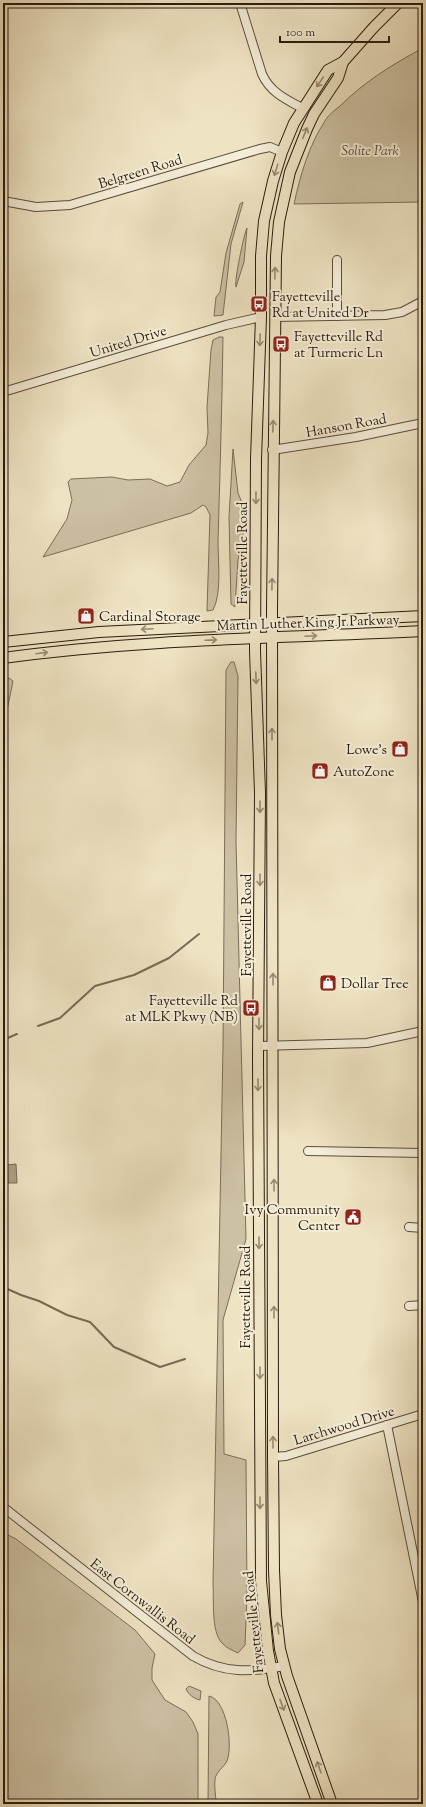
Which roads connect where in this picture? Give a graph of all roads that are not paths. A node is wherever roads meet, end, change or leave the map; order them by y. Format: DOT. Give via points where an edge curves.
graph roads {
  1 [pos="240,3"];
  2 [pos="398,3"];
  3 [pos="343,62"];
  4 [pos="302,108"];
  5 [pos="282,152"];
  6 [pos="3,201"];
  7 [pos="337,260"];
  8 [pos="423,301"];
  9 [pos="337,316"];
  10 [pos="261,317"];
  11 [pos="275,317"];
  12 [pos="3,392"];
  13 [pos="423,423"];
  14 [pos="272,450"];
  15 [pos="423,616"];
  16 [pos="272,623"];
  17 [pos="256,624"];
  18 [pos="423,631"];
  19 [pos="256,638"];
  20 [pos="272,638"];
  21 [pos="3,642"];
  22 [pos="3,658"];
  23 [pos="423,1030"];
  24 [pos="259,1046"];
  25 [pos="273,1046"];
  26 [pos="308,1151"];
  27 [pos="423,1153"];
  28 [pos="409,1228"];
  29 [pos="423,1228"];
  30 [pos="409,1306"];
  31 [pos="423,1306"];
  32 [pos="423,1414"];
  33 [pos="387,1425"];
  34 [pos="273,1457"];
  35 [pos="3,1507"];
  36 [pos="423,1602"];
  37 [pos="284,1666"];
  38 [pos="271,1668"];
  39 [pos="318,1804"];
  40 [pos="332,1804"];
  1 -- 4 [label="street" via="268,84 277,94"];
  2 -- 3 [label="main road, Fayetteville Road"];
  3 -- 4 [label="main road, Fayetteville Road, one-way" via="328,70"];
  11 -- 3 [label="main road, Fayetteville Road, one-way" via="276,239 290,172 314,114 338,78"];
  4 -- 5 [label="main road, Fayetteville Road"];
  5 -- 6 [label="street, Belgreen Road" via="270,147 264,148 70,205 36,207"];
  5 -- 10 [label="main road, Fayetteville Road, one-way" via="272,181 264,221"];
  7 -- 9 [label="street"];
  8 -- 9 [label="street" via="402,312"];
  9 -- 11 [label="street"];
  10 -- 12 [label="street, United Drive" via="226,325"];
  10 -- 17 [label="main road, Fayetteville Road, one-way" via="256,459"];
  14 -- 11 [label="main road, Fayetteville Road, one-way"];
  13 -- 14 [label="street, Hanson Road"];
  16 -- 14 [label="main road, Fayetteville Road, one-way"];
  15 -- 16 [label="main road, Martin Luther King Jr Parkway"];
  16 -- 17 [label="main road, Martin Luther King Jr Parkway"];
  16 -- 20 [label="main road, Fayetteville Road"];
  17 -- 19 [label="main road, Fayetteville Road"];
  17 -- 21 [label="main road, Martin Luther King Jr Parkway, one-way" via="99,632"];
  20 -- 18 [label="main road, Martin Luther King Jr Parkway, one-way"];
  19 -- 20 [label="main road, Martin Luther King Jr Parkway"];
  22 -- 19 [label="main road, Martin Luther King Jr Parkway, one-way" via="172,641"];
  19 -- 24 [label="main road, Fayetteville Road, one-way" via="260,793"];
  25 -- 20 [label="main road, Fayetteville Road, one-way"];
  23 -- 25 [label="street" via="368,1043"];
  24 -- 25 [label="street"];
  24 -- 38 [label="main road, Fayetteville Road, one-way" via="261,1581"];
  34 -- 25 [label="main road, Fayetteville Road, one-way"];
  26 -- 27 [label="street"];
  28 -- 29 [label="street"];
  30 -- 31 [label="street"];
  32 -- 33 [label="street, Larchwood Drive"];
  33 -- 34 [label="street, Larchwood Drive" via="286,1456"];
  33 -- 36 [label="street"];
  37 -- 34 [label="main road, Fayetteville Road, one-way" via="276,1615"];
  35 -- 38 [label="street, East Cornwallis Road" via="193,1656 212,1666 233,1670 256,1671"];
  37 -- 38 [label="street, East Cornwallis Road"];
  40 -- 37 [label="main road, Fayetteville Road, one-way"];
  38 -- 39 [label="main road, Fayetteville Road, one-way"];
}
